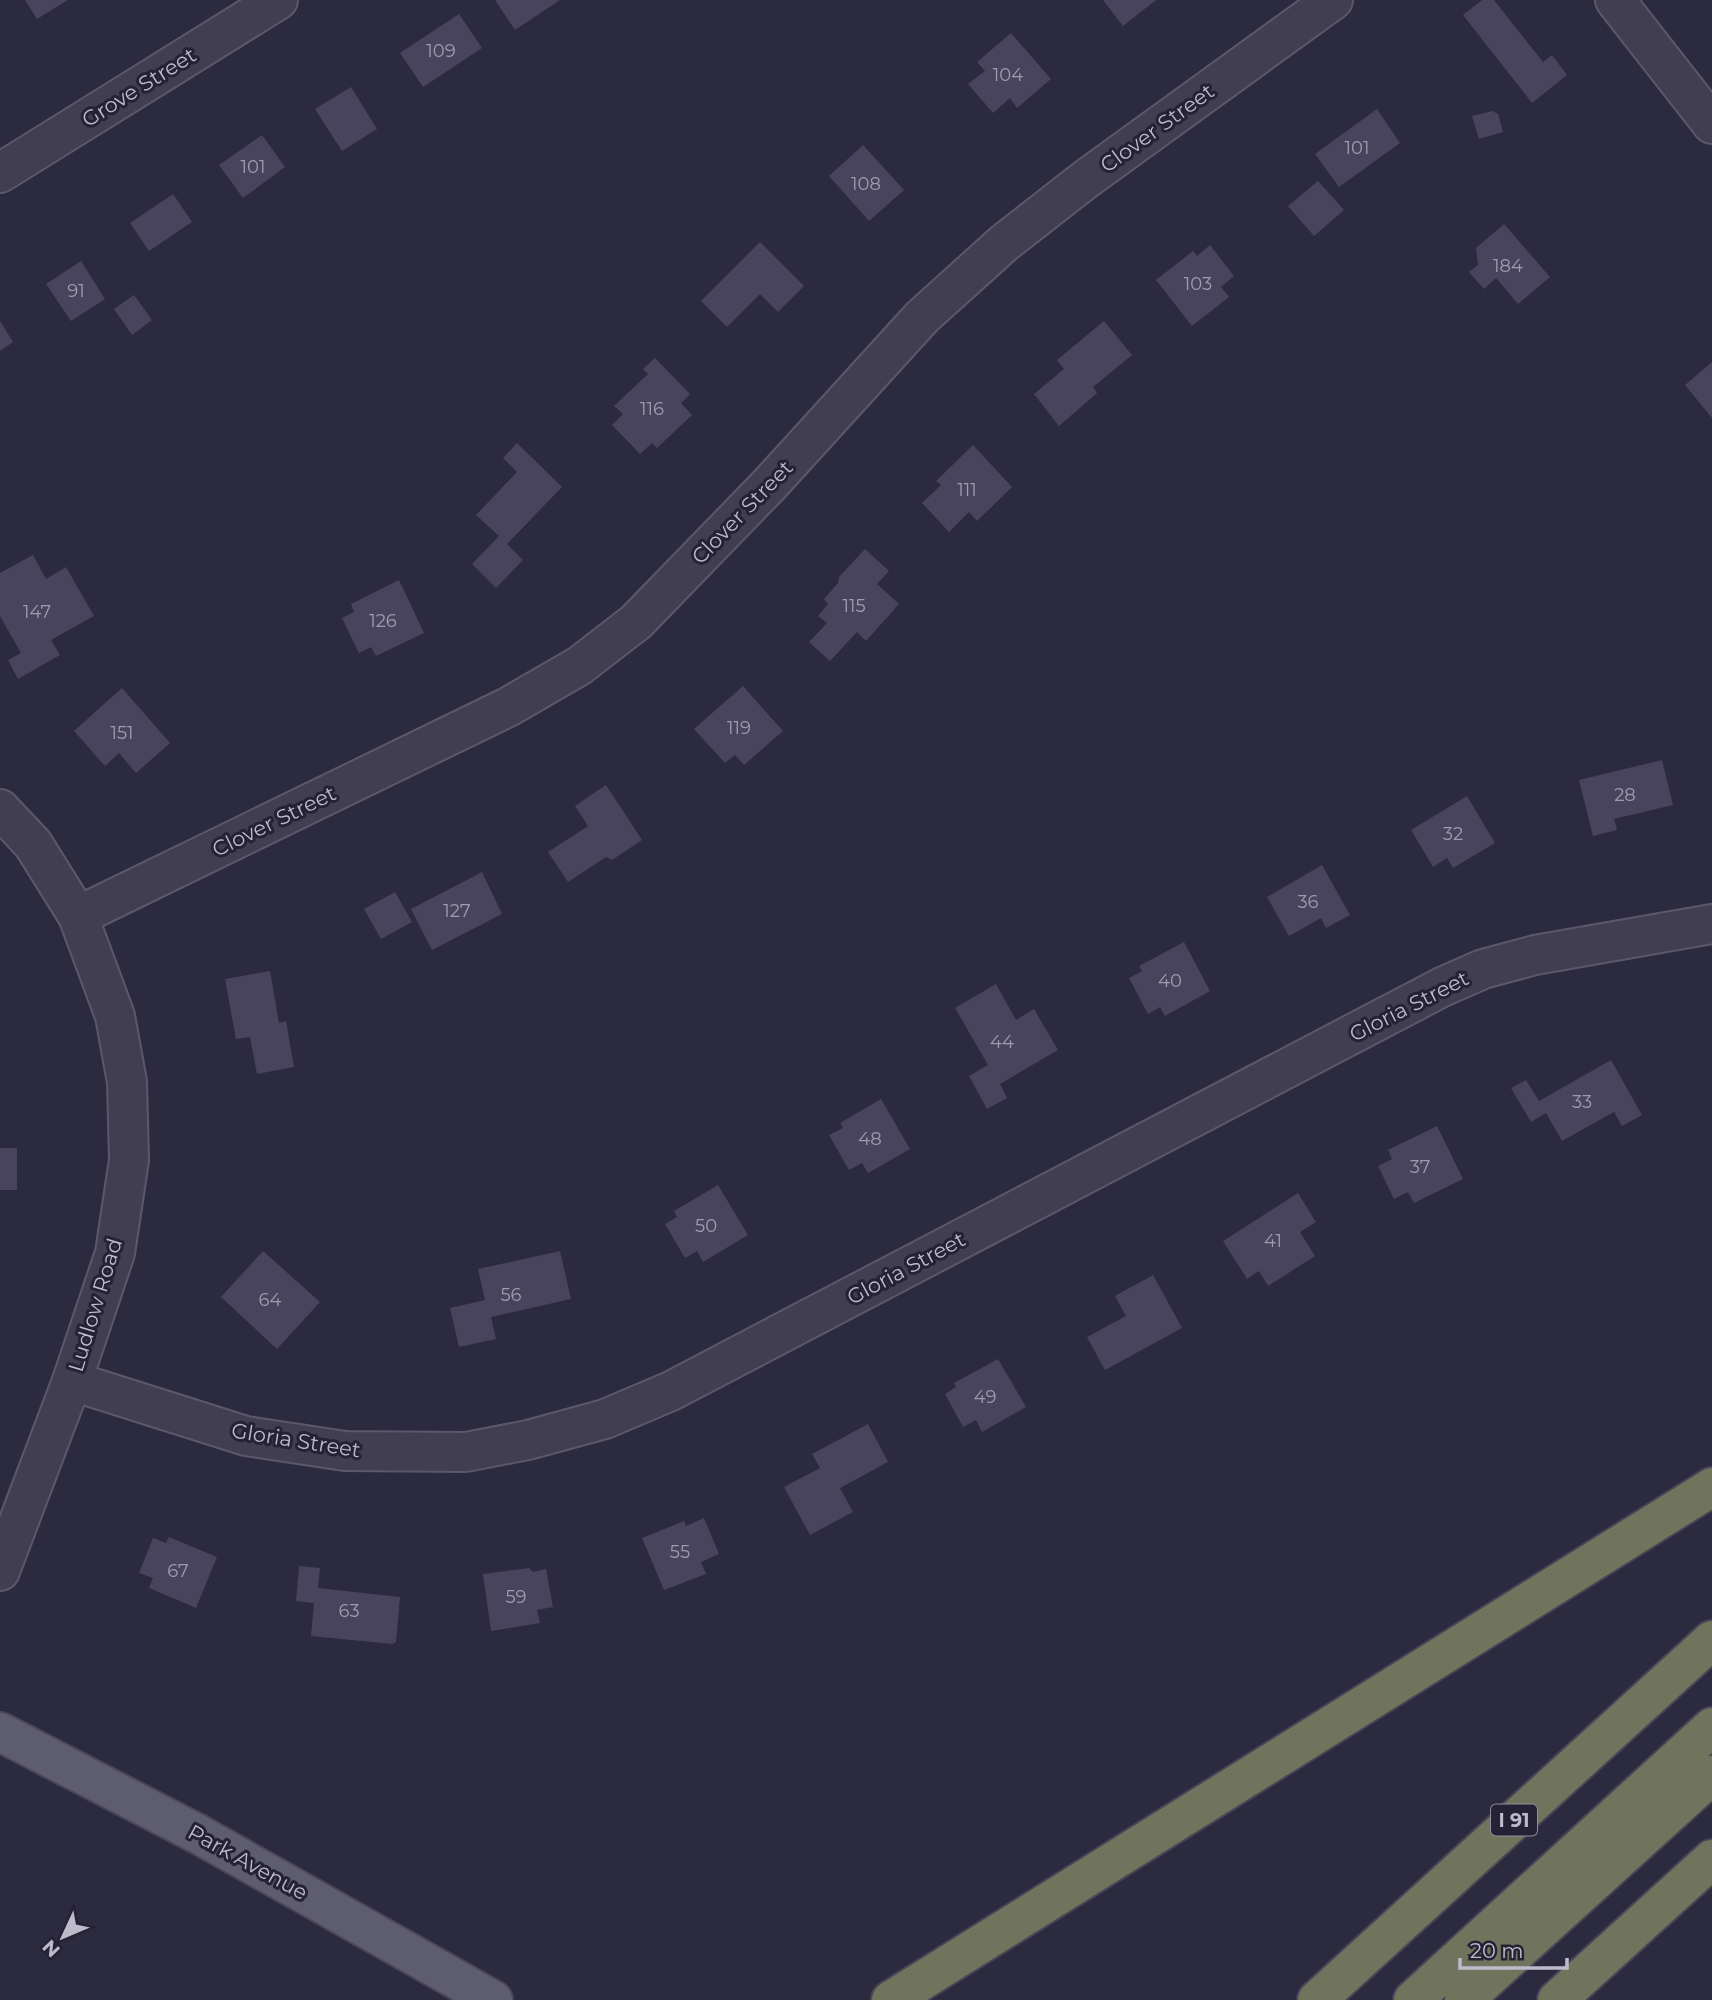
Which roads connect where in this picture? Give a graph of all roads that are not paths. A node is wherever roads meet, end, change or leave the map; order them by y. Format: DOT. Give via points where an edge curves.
graph roads {
  1 [pos="278,0"];
  2 [pos="1333,0"];
  3 [pos="1615,0"];
  4 [pos="1712,124"];
  5 [pos="0,173"];
  6 [pos="0,809"];
  7 [pos="78,916"];
  8 [pos="1712,924"];
  9 [pos="72,1381"];
  10 [pos="1712,1487"];
  11 [pos="0,1571"];
  12 [pos="1712,1640"];
  13 [pos="1712,1727"];
  14 [pos="0,1731"];
  15 [pos="1712,1775"];
  16 [pos="1712,1859"];
  17 [pos="493,2000"];
  18 [pos="891,2000"];
  19 [pos="1317,2000"];
  20 [pos="1413,2000"];
  21 [pos="1464,2000"];
  22 [pos="1558,2000"];
  1 -- 5 [label="street, Grove Street"];
  2 -- 7 [label="street, Clover Street" via="1004,243 922,317 636,622 579,666 508,707"];
  3 -- 4 [label="street"];
  6 -- 7 [label="street, Ludlow Road" via="33,844"];
  7 -- 9 [label="street, Ludlow Road" via="115,1016 127,1082 129,1160 115,1253"];
  8 -- 9 [label="street, Gloria Street" via="1535,955 1452,982 671,1391 605,1419 466,1452 345,1451 246,1436"];
  9 -- 11 [label="street, Ludlow Road"];
  10 -- 18 [label="highway"];
  12 -- 19 [label="highway, I 91"];
  13 -- 20 [label="highway"];
  14 -- 17 [label="main road, Park Avenue" via="198,1834"];
  15 -- 21 [label="highway"];
  16 -- 22 [label="highway"];
}
